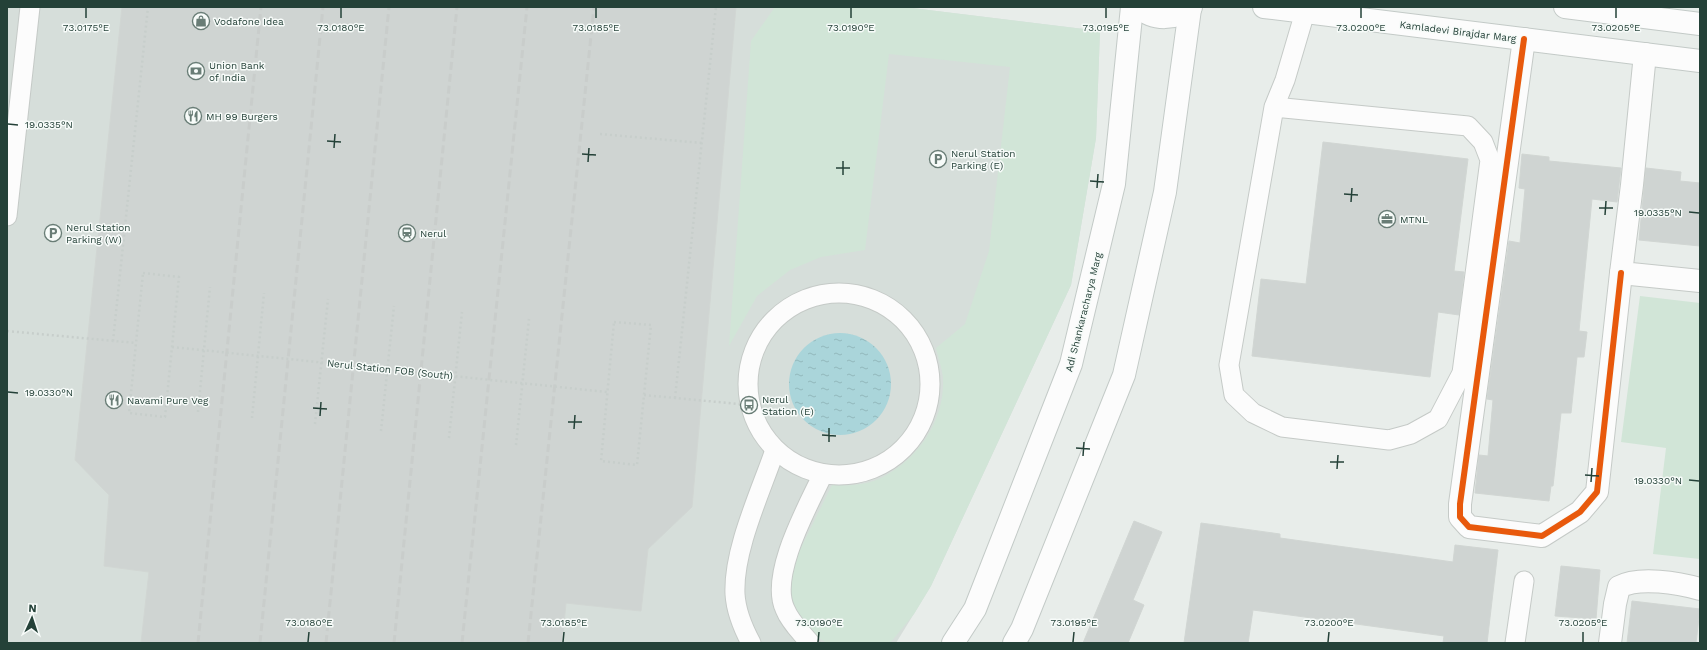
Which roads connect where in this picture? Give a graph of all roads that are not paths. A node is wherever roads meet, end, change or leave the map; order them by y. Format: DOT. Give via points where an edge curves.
graph roads {
  1 [pos="30,7"];
  2 [pos="1132,7"];
  3 [pos="1139,7"];
  4 [pos="1264,7"];
  5 [pos="1565,7"];
  6 [pos="1191,8"];
  7 [pos="1601,9"];
  8 [pos="1305,12"];
  9 [pos="1700,24"];
  10 [pos="1524,39"];
  11 [pos="1645,54"];
  12 [pos="1700,61"];
  13 [pos="1274,107"];
  14 [pos="7,216"];
  15 [pos="1621,272"];
  16 [pos="1700,281"];
  17 [pos="775,450"];
  18 [pos="823,474"];
  19 [pos="1524,581"];
  20 [pos="1700,589"];
  21 [pos="956,642"];
  22 [pos="752,643"];
  23 [pos="810,643"];
  24 [pos="1014,643"];
  25 [pos="1515,643"];
  26 [pos="1610,643"];
  1 -- 14 [label="lane"];
  2 -- 21 [label="street, Adi Shankaracharya Marg" via="1114,184 1071,364 975,609"];
  3 -- 6 [label="street" via="1153,16 1166,18 1179,15"];
  4 -- 8 [label="street, Kamladevi Birajdar Marg"];
  5 -- 7 [label="street"];
  6 -- 24 [label="street" via="1166,192 1124,375 1022,629"];
  7 -- 9 [label="street"];
  8 -- 10 [label="street, Kamladevi Birajdar Marg"];
  8 -- 13 [label="lane" via="1285,80"];
  10 -- 11 [label="street, Kamladevi Birajdar Marg"];
  10 -- 15 [label="street" via="1460,504 1460,517 1469,527 1542,536 1580,512 1597,492"];
  11 -- 12 [label="street, Kamladevi Birajdar Marg"];
  11 -- 15 [label="street"];
  13 -- 13 [label="lane" via="1229,365 1234,395 1253,412 1282,427 1389,440 1411,434 1438,419 1462,373 1490,160 1483,142 1468,126"];
  15 -- 16 [label="street"];
  17 -- 18 [label="lane" via="797,465"];
  17 -- 18 [label="lane" via="759,429 749,405 747,377 753,350 767,326 787,308 812,296 840,292 867,296 892,308 912,327 926,351 931,378 929,406 918,431 900,452 877,467 850,474"];
  17 -- 22 [label="lane" via="744,538 738,565 735,594 741,625"];
  18 -- 23 [label="lane" via="788,551 782,572 781,592 784,608"];
  19 -- 25 [label="lane"];
  20 -- 26 [label="street" via="1677,583 1627,582 1619,587 1614,604"];
}
